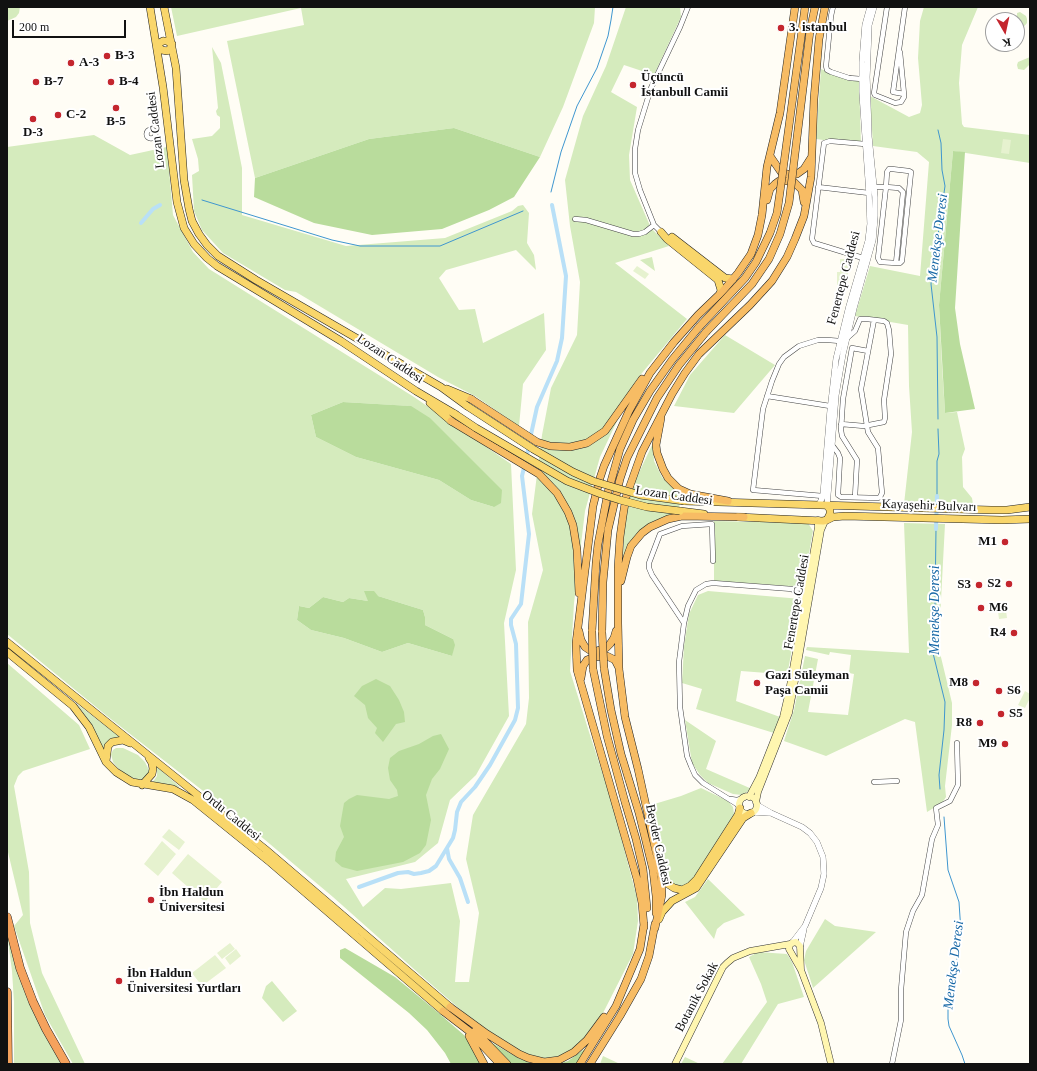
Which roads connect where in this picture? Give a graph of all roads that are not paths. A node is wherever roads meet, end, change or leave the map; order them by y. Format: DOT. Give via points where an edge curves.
graph roads {
  1 [pos="150,7"];
  2 [pos="164,7"];
  3 [pos="688,7"];
  4 [pos="795,7"];
  5 [pos="805,7"];
  6 [pos="815,7"];
  7 [pos="825,7"];
  8 [pos="833,7"];
  9 [pos="870,7"];
  10 [pos="874,7"];
  11 [pos="887,7"];
  12 [pos="905,7"];
  13 [pos="172,44"];
  14 [pos="157,46"];
  15 [pos="899,47"];
  16 [pos="862,79"];
  17 [pos="904,94"];
  18 [pos="865,144"];
  19 [pos="813,154"];
  20 [pos="770,156"];
  21 [pos="818,187"];
  22 [pos="874,187"];
  23 [pos="886,187"];
  24 [pos="869,194"];
  25 [pos="762,215"];
  26 [pos="804,216"];
  27 [pos="575,219"];
  28 [pos="654,224"];
  29 [pos="661,232"];
  30 [pos="863,258"];
  31 [pos="896,263"];
  32 [pos="733,279"];
  33 [pos="720,294"];
  34 [pos="851,307"];
  35 [pos="874,320"];
  36 [pos="846,339"];
  37 [pos="840,341"];
  38 [pos="868,351"];
  39 [pos="650,373"];
  40 [pos="440,387"];
  41 [pos="416,391"];
  42 [pos="767,396"];
  43 [pos="471,399"];
  44 [pos="830,406"];
  45 [pos="662,413"];
  46 [pos="452,421"];
  47 [pos="841,424"];
  48 [pos="867,426"];
  49 [pos="832,445"];
  50 [pos="823,496"];
  51 [pos="856,498"];
  52 [pos="728,502"];
  53 [pos="827,506"];
  54 [pos="1030,507"];
  55 [pos="820,515"];
  56 [pos="744,517"];
  57 [pos="1028,521"];
  58 [pos="713,561"];
  59 [pos="807,588"];
  60 [pos="792,589"];
  61 [pos="618,590"];
  62 [pos="805,599"];
  63 [pos="580,603"];
  64 [pos="618,623"];
  65 [pos="684,623"];
  66 [pos="578,625"];
  67 [pos="7,642"];
  68 [pos="7,652"];
  69 [pos="620,669"];
  70 [pos="581,687"];
  71 [pos="957,743"];
  72 [pos="134,744"];
  73 [pos="148,756"];
  74 [pos="106,762"];
  75 [pos="897,781"];
  76 [pos="874,782"];
  77 [pos="142,785"];
  78 [pos="747,797"];
  79 [pos="729,799"];
  80 [pos="756,803"];
  81 [pos="740,807"];
  82 [pos="752,813"];
  83 [pos="771,813"];
  84 [pos="719,849"];
  85 [pos="661,875"];
  86 [pos="7,917"];
  87 [pos="805,926"];
  88 [pos="644,927"];
  89 [pos="655,928"];
  90 [pos="791,943"];
  91 [pos="774,947"];
  92 [pos="800,948"];
  93 [pos="790,952"];
  94 [pos="801,970"];
  95 [pos="7,992"];
  96 [pos="616,1006"];
  97 [pos="450,1007"];
  98 [pos="443,1010"];
  99 [pos="46,1029"];
  100 [pos="8,1064"];
  101 [pos="66,1064"];
  102 [pos="69,1064"];
  103 [pos="484,1064"];
  104 [pos="500,1064"];
  105 [pos="507,1064"];
  106 [pos="580,1064"];
  107 [pos="590,1064"];
  108 [pos="675,1064"];
  109 [pos="831,1064"];
  110 [pos="892,1064"];
  1 -- 14 [label="main road, Lozan Caddesi"];
  2 -- 13 [label="main road, Lozan Caddesi"];
  3 -- 28 [label="street" via="651,88 635,149 635,173"];
  4 -- 20 [label="highway" via="780,113"];
  5 -- 88 [label="highway, Beyder Caddesi, bridge" via="777,213 770,233 745,278 672,360 633,420 620,449 602,520 596,563 592,631 593,669 607,736 644,869 647,910"];
  6 -- 89 [label="highway, Beyder Caddesi, bridge" via="789,203 780,234 769,259 752,284 706,332 679,365 657,398 627,458 608,530 603,582 604,668 621,754 653,870 656,896"];
  7 -- 19 [label="highway" via="819,39 814,99"];
  8 -- 16 [label="street" via="826,66 831,72"];
  9 -- 16 [label="street, Fenertepe Caddesi" via="865,25"];
  10 -- 22 [label="street, Fenertepe Caddesi" via="869,26 867,77"];
  11 -- 17 [label="street" via="874,93 895,104 903,100"];
  12 -- 15 [label="street"];
  13 -- 14 [label="main road" via="167,51"];
  13 -- 40 [label="main road, Lozan Caddesi" via="189,210 192,221 207,245 223,259 275,291"];
  14 -- 41 [label="main road, Lozan Caddesi" via="179,214 194,244 217,266 341,341"];
  15 -- 17 [label="street"];
  15 -- 17 [label="street" via="893,92"];
  16 -- 18 [label="street, Fenertepe Caddesi"];
  18 -- 21 [label="street" via="830,141 824,143"];
  18 -- 24 [label="street, Fenertepe Caddesi"];
  19 -- 20 [label="highway" via="804,169 791,175 781,172"];
  19 -- 26 [label="highway"];
  20 -- 25 [label="highway"];
  21 -- 24 [label="street"];
  21 -- 30 [label="street" via="812,239 814,243"];
  22 -- 23 [label="street"];
  22 -- 34 [label="street, Fenertepe Caddesi" via="873,240"];
  23 -- 31 [label="street" via="900,188 903,192"];
  23 -- 31 [label="street" via="878,258 880,262"];
  23 -- 31 [label="street" via="889,169 911,172 902,261"];
  24 -- 30 [label="street, Fenertepe Caddesi" via="870,224"];
  25 -- 26 [label="highway" via="770,189 779,182 787,181 794,182 802,190"];
  25 -- 32 [label="highway" via="751,254"];
  26 -- 45 [label="highway" via="787,257 772,281 699,354"];
  27 -- 28 [label="street" via="633,234 645,232"];
  28 -- 29 [label="street"];
  29 -- 32 [label="main road" via="668,234 725,278"];
  29 -- 33 [label="main road" via="718,280"];
  30 -- 34 [label="street, Fenertepe Caddesi"];
  32 -- 33 [label="highway"];
  33 -- 39 [label="highway" via="674,342"];
  34 -- 36 [label="street, Fenertepe Caddesi"];
  34 -- 37 [label="street, Fenertepe Caddesi"];
  35 -- 36 [label="street" via="860,319 855,331"];
  35 -- 38 [label="street"];
  35 -- 48 [label="street" via="884,321 888,326 891,354 884,400 885,420 881,424"];
  36 -- 49 [label="street, Fenertepe Caddesi" via="837,389"];
  37 -- 42 [label="street" via="809,342 789,352 779,364"];
  37 -- 44 [label="street, Fenertepe Caddesi"];
  38 -- 47 [label="street" via="852,348"];
  38 -- 48 [label="street" via="861,389"];
  39 -- 43 [label="highway" via="642,379 608,427 587,443 577,446 557,447 529,438"];
  39 -- 63 [label="highway" via="629,411 600,478 593,506"];
  40 -- 43 [label="main road"];
  40 -- 52 [label="main road, Lozan Caddesi, bridge" via="533,449 593,481 640,495 684,501"];
  41 -- 46 [label="main road"];
  41 -- 56 [label="main road, Lozan Caddesi, bridge" via="567,481 647,507"];
  42 -- 44 [label="street"];
  42 -- 50 [label="street" via="763,409 753,490"];
  44 -- 50 [label="street, Fenertepe Caddesi"];
  45 -- 52 [label="highway" via="656,445 662,469 668,478 679,489 690,494"];
  45 -- 61 [label="highway" via="642,452 626,497 620,537"];
  46 -- 63 [label="highway" via="539,474 562,500 571,519 575,537"];
  47 -- 48 [label="street"];
  47 -- 51 [label="street" via="842,436 856,460"];
  48 -- 51 [label="street" via="878,448 882,493 878,498"];
  49 -- 51 [label="street" via="840,458 838,495"];
  49 -- 53 [label="street, Fenertepe Caddesi"];
  50 -- 55 [label="street, Fenertepe Caddesi"];
  52 -- 55 [label="main road, Lozan Caddesi"];
  53 -- 54 [label="main road, Kayaşehir Bulvarı" via="991,510"];
  53 -- 55 [label="main road, Kayaşehir Bulvarı"];
  53 -- 55 [label="main road" via="830,514"];
  55 -- 56 [label="main road, Lozan Caddesi"];
  55 -- 57 [label="main road, Kayaşehir Bulvarı"];
  55 -- 59 [label="main road, Fenertepe Caddesi"];
  55 -- 80 [label="main road, Fenertepe Caddesi" via="821,530 794,692 789,713"];
  56 -- 61 [label="highway" via="682,516 650,527 631,546"];
  58 -- 65 [label="street" via="712,524 682,526 660,534 649,568"];
  59 -- 60 [label="street"];
  59 -- 62 [label="main road, Fenertepe Caddesi"];
  60 -- 62 [label="street"];
  60 -- 65 [label="street" via="706,584 696,590"];
  61 -- 64 [label="highway"];
  62 -- 78 [label="main road, Fenertepe Caddesi" via="783,717 759,778"];
  63 -- 66 [label="highway"];
  64 -- 66 [label="highway" via="610,644 596,651 587,649 582,644"];
  64 -- 69 [label="highway"];
  65 -- 79 [label="street" via="679,684 687,756 695,775"];
  66 -- 70 [label="highway" via="575,652"];
  67 -- 72 [label="main road, Ordu Caddesi"];
  68 -- 74 [label="main road, Ordu Caddesi" via="76,709 89,727"];
  69 -- 70 [label="highway" via="615,660 607,656 590,658 583,668"];
  69 -- 85 [label="highway" via="625,717"];
  70 -- 88 [label="highway" via="637,879"];
  71 -- 110 [label="street" via="958,785 950,801 936,808 938,825 932,839 922,895 913,910 906,932 900,1020"];
  72 -- 73 [label="main road, Ordu Caddesi"];
  72 -- 74 [label="main road" via="124,740 112,742 108,746"];
  73 -- 77 [label="main road" via="152,763 152,774"];
  73 -- 97 [label="main road, Ordu Caddesi" via="265,849"];
  74 -- 77 [label="main road, Ordu Caddesi" via="126,779"];
  75 -- 76 [label="street"];
  77 -- 98 [label="main road, Ordu Caddesi" via="173,789 189,798"];
  78 -- 79 [label="street"];
  78 -- 80 [label="main road" via="755,799"];
  78 -- 81 [label="main road" via="741,801"];
  79 -- 81 [label="street"];
  80 -- 82 [label="main road"];
  80 -- 83 [label="street"];
  81 -- 82 [label="main road" via="743,812"];
  81 -- 84 [label="main road"];
  82 -- 83 [label="street"];
  82 -- 84 [label="main road" via="743,818"];
  83 -- 87 [label="street" via="810,833 823,857 823,881"];
  84 -- 85 [label="main road" via="694,884 687,888 679,890 671,887"];
  84 -- 89 [label="main road" via="696,888 676,898 667,906"];
  85 -- 89 [label="highway" via="662,899"];
  86 -- 99 [label="highway" via="24,977"];
  87 -- 90 [label="street"];
  87 -- 92 [label="street"];
  88 -- 96 [label="highway, Beyder Caddesi" via="640,949"];
  89 -- 107 [label="highway, Beyder Caddesi" via="641,979"];
  90 -- 91 [label="main road, Botanik Sokak"];
  90 -- 92 [label="main road" via="797,943"];
  90 -- 93 [label="main road"];
  91 -- 93 [label="main road, Botanik Sokak" via="784,948"];
  91 -- 108 [label="main road, Botanik Sokak" via="742,953 723,967"];
  92 -- 93 [label="main road" via="796,953"];
  92 -- 94 [label="main road"];
  93 -- 94 [label="main road"];
  94 -- 109 [label="main road" via="821,1023"];
  95 -- 100 [label="highway"];
  96 -- 97 [label="highway" via="574,1052 559,1060 544,1062 519,1054"];
  96 -- 106 [label="highway, Beyder Caddesi"];
  97 -- 105 [label="highway"];
  98 -- 103 [label="highway" via="468,1035"];
  98 -- 104 [label="highway" via="473,1035"];
  99 -- 101 [label="highway"];
  99 -- 102 [label="highway"];
}
